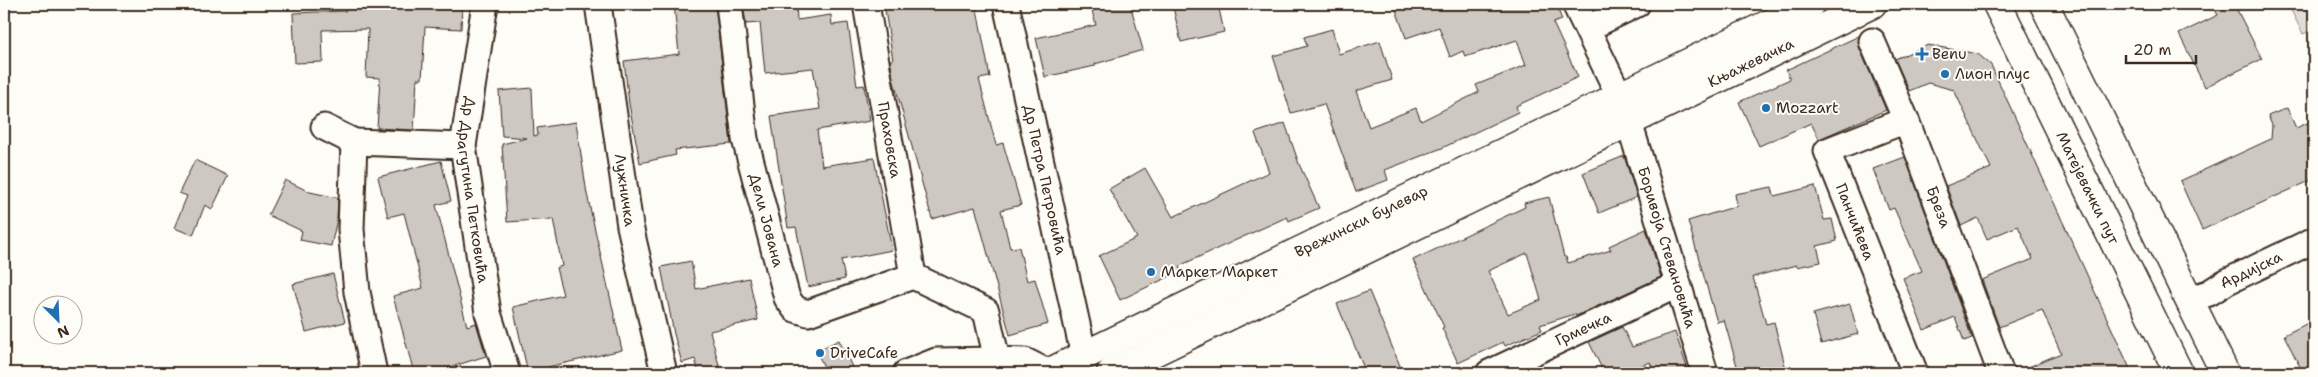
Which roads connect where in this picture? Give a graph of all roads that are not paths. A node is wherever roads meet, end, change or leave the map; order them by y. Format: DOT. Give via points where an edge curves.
graph roads {
  1 [pos="485,4"];
  2 [pos="598,4"];
  3 [pos="729,4"];
  4 [pos="866,4"];
  5 [pos="1006,4"];
  6 [pos="1575,4"];
  7 [pos="1637,4"];
  8 [pos="1810,4"];
  9 [pos="1872,4"];
  10 [pos="1997,4"];
  11 [pos="2044,4"];
  12 [pos="1588,28"];
  13 [pos="1872,41"];
  14 [pos="1625,109"];
  15 [pos="1906,120"];
  16 [pos="324,127"];
  17 [pos="354,142"];
  18 [pos="463,146"];
  19 [pos="2314,240"];
  20 [pos="913,276"];
  21 [pos="1677,284"];
  22 [pos="2189,299"];
  23 [pos="1084,356"];
  24 [pos="996,360"];
  25 [pos="374,373"];
  26 [pos="506,373"];
  27 [pos="664,373"];
  28 [pos="906,373"];
  29 [pos="1048,373"];
  30 [pos="1111,373"];
  31 [pos="1489,373"];
  32 [pos="1705,373"];
  33 [pos="1915,373"];
  34 [pos="2001,373"];
  35 [pos="2179,373"];
  36 [pos="2225,373"];
  1 -- 18 [label="street, Др Драгутина Петковића"];
  2 -- 27 [label="street, Лужничка" via="630,226"];
  3 -- 20 [label="street, Дели Јована" via="745,139 787,298 795,309 808,314"];
  4 -- 20 [label="street, Праховска"];
  5 -- 23 [label="street, Др Петра Петровића"];
  6 -- 12 [label="street, Боривоја Стевановића"];
  7 -- 12 [label="street"];
  8 -- 14 [label="main road, Књажевачка"];
  9 -- 14 [label="main road, Књажевачка"];
  10 -- 35 [label="main road, Матејевачки пут"];
  11 -- 22 [label="main road"];
  12 -- 14 [label="street, Боривоја Стевановића"];
  13 -- 15 [label="street, Бреза"];
  14 -- 21 [label="street, Боривоја Стевановића"];
  14 -- 23 [label="main road, Врежински булевар"];
  14 -- 30 [label="main road, Врежински булевар"];
  15 -- 33 [label="street, Панчићева" via="1827,151"];
  15 -- 34 [label="street, Бреза"];
  16 -- 17 [label="street"];
  17 -- 18 [label="street"];
  17 -- 25 [label="street" via="351,229 357,292"];
  18 -- 26 [label="street, Др Драгутина Петковића" via="488,313"];
  19 -- 22 [label="street, Ардијска" via="2209,293"];
  20 -- 24 [label="street" via="986,311"];
  21 -- 31 [label="street, Грмечка"];
  21 -- 32 [label="street, Боривоја Стевановића"];
  22 -- 36 [label="main road"];
  23 -- 29 [label="main road, Врежински булевар"];
  24 -- 28 [label="street" via="936,361"];
  24 -- 29 [label="street" via="1025,362"];
}
